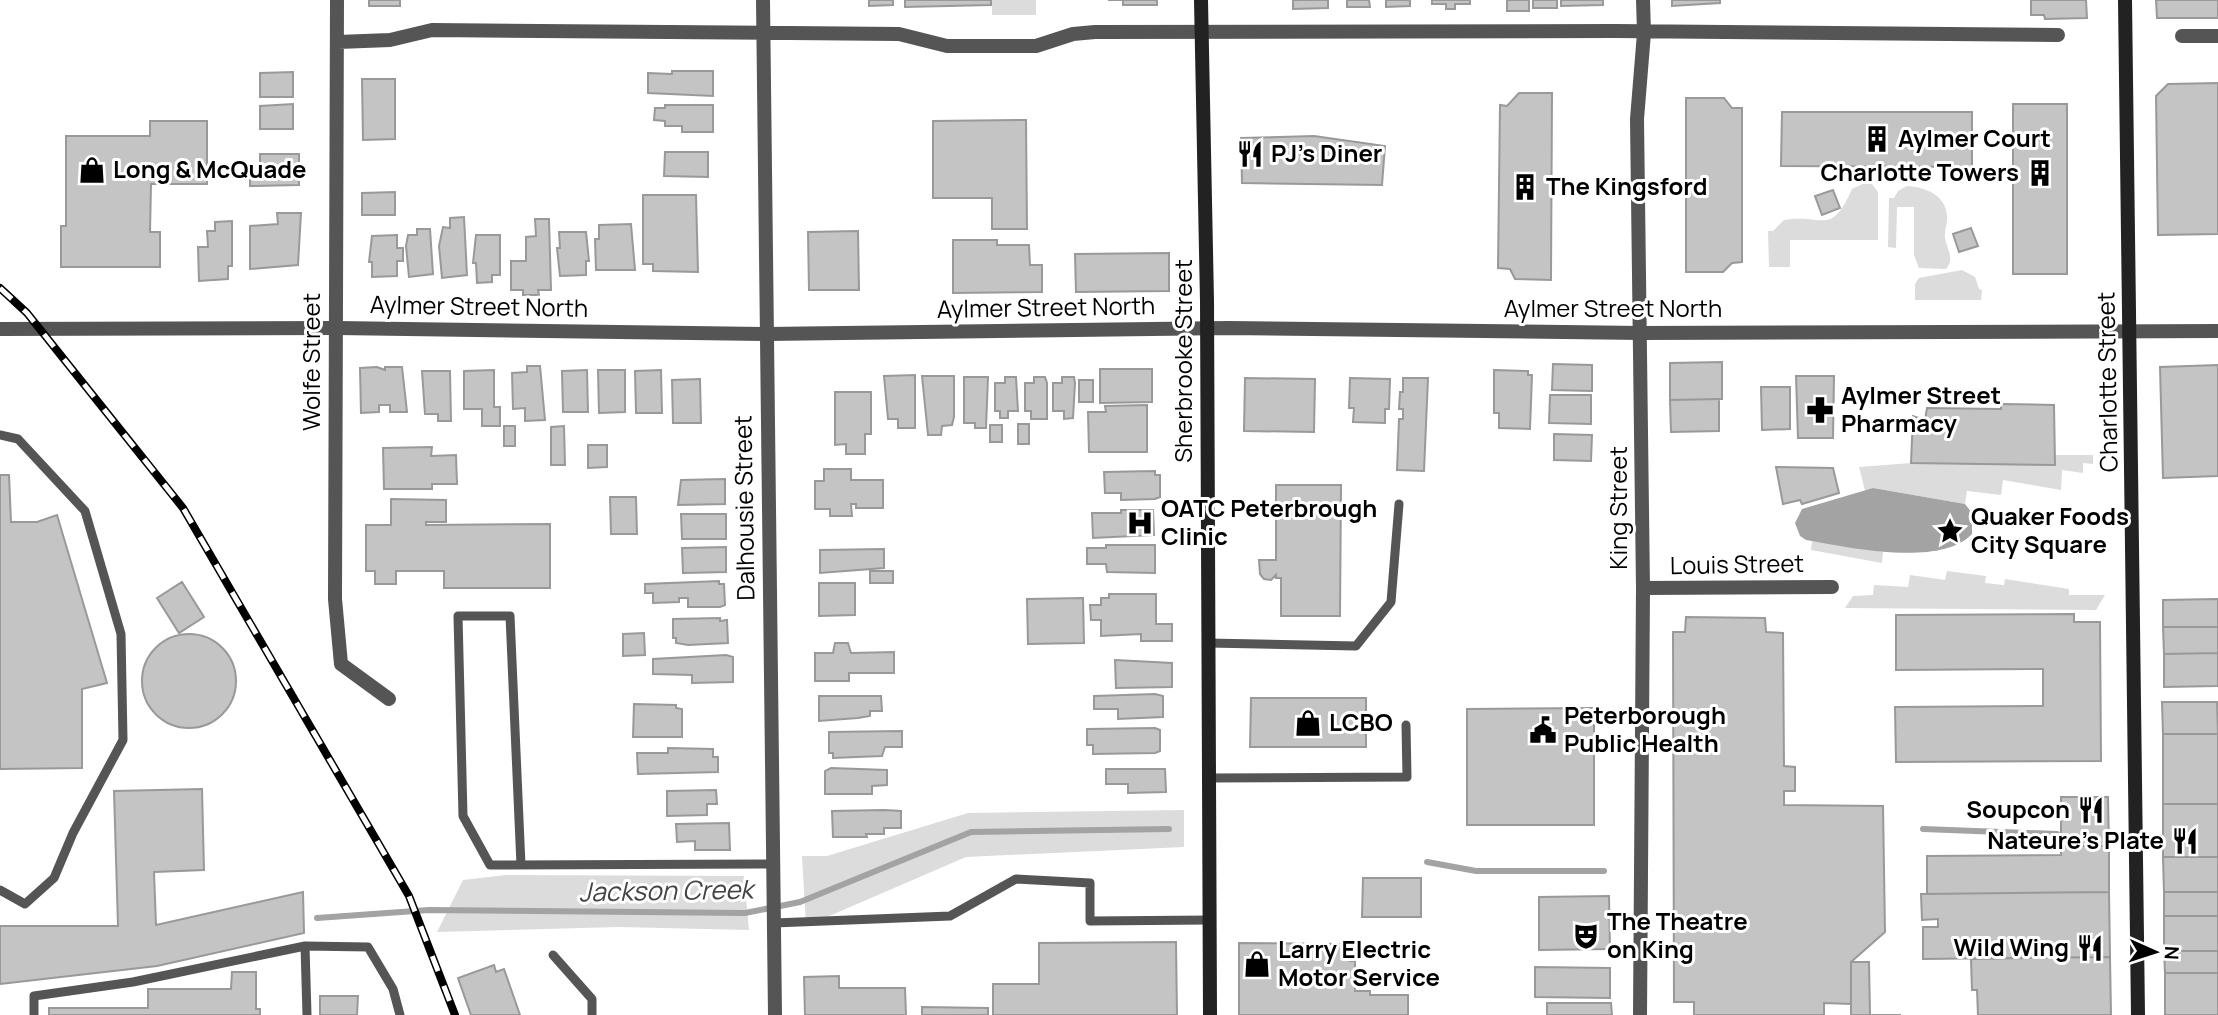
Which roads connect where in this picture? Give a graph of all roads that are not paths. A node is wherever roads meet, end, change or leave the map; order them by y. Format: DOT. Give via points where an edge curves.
graph roads {
  1 [pos="337,0"];
  2 [pos="763,0"];
  3 [pos="1201,0"];
  4 [pos="1643,0"];
  5 [pos="2125,0"];
  6 [pos="1202,33"];
  7 [pos="1644,33"];
  8 [pos="762,34"];
  9 [pos="2059,35"];
  10 [pos="2182,36"];
  11 [pos="2218,36"];
  12 [pos="338,42"];
  13 [pos="337,328"];
  14 [pos="1207,328"];
  15 [pos="0,329"];
  16 [pos="2131,330"];
  17 [pos="2218,331"];
  18 [pos="1641,332"];
  19 [pos="766,334"];
  20 [pos="0,435"];
  21 [pos="1399,504"];
  22 [pos="1832,587"];
  23 [pos="1643,589"];
  24 [pos="1208,643"];
  25 [pos="389,699"];
  26 [pos="1406,725"];
  27 [pos="1209,778"];
  28 [pos="773,864"];
  29 [pos="521,865"];
  30 [pos="0,890"];
  31 [pos="1210,920"];
  32 [pos="774,926"];
  33 [pos="305,946"];
  34 [pos="553,955"];
  35 [pos="34,1015"];
  36 [pos="307,1015"];
  37 [pos="400,1015"];
  38 [pos="592,1015"];
  39 [pos="775,1015"];
  40 [pos="1210,1015"];
  41 [pos="1640,1015"];
  42 [pos="2138,1015"];
  1 -- 12 [label="street, Wolfe Street"];
  2 -- 8 [label="street, Dalhousie Street"];
  3 -- 6 [label="main road, Sherbrooke Street"];
  4 -- 7 [label="street, King Street"];
  5 -- 16 [label="main road, Charlotte Street"];
  6 -- 7 [label="street"];
  6 -- 8 [label="street" via="1084,33 1035,46 947,46 899,34"];
  6 -- 14 [label="main road, Sherbrooke Street"];
  7 -- 9 [label="street"];
  7 -- 18 [label="street, King Street" via="1637,119"];
  8 -- 12 [label="street" via="432,30 390,40"];
  8 -- 19 [label="street, Dalhousie Street"];
  10 -- 11 [label="street"];
  12 -- 13 [label="street, Wolfe Street"];
  13 -- 15 [label="street, Aylmer Street North"];
  13 -- 19 [label="street, Aylmer Street North"];
  13 -- 25 [label="street, Wolfe Street" via="335,599 341,664"];
  14 -- 18 [label="street, Aylmer Street North"];
  14 -- 19 [label="street, Aylmer Street North"];
  14 -- 24 [label="main road, Sherbrooke Street"];
  16 -- 17 [label="street, Aylmer Street North"];
  16 -- 18 [label="street, Aylmer Street North"];
  16 -- 42 [label="main road, Charlotte Street"];
  18 -- 23 [label="street, King Street"];
  19 -- 28 [label="street, Dalhousie Street"];
  20 -- 30 [label="lane" via="18,439 85,511 121,634 123,740 54,878 25,904"];
  21 -- 24 [label="lane" via="1391,601 1356,646"];
  22 -- 23 [label="street, Louis Street"];
  23 -- 41 [label="street, King Street"];
  24 -- 27 [label="main road, Sherbrooke Street"];
  26 -- 27 [label="lane" via="1407,777"];
  27 -- 31 [label="main road, Sherbrooke Street"];
  28 -- 29 [label="lane"];
  28 -- 32 [label="street, Dalhousie Street"];
  29 -- 29 [label="lane" via="490,865 463,816 458,616 510,615"];
  31 -- 32 [label="lane" via="1090,921 1090,883 1016,879 950,916"];
  31 -- 40 [label="main road, Sherbrooke Street"];
  32 -- 39 [label="street, Dalhousie Street"];
  33 -- 35 [label="lane" via="132,982 34,996"];
  33 -- 36 [label="lane"];
  33 -- 37 [label="lane" via="368,947 393,989"];
  34 -- 38 [label="lane" via="593,999"];
}
